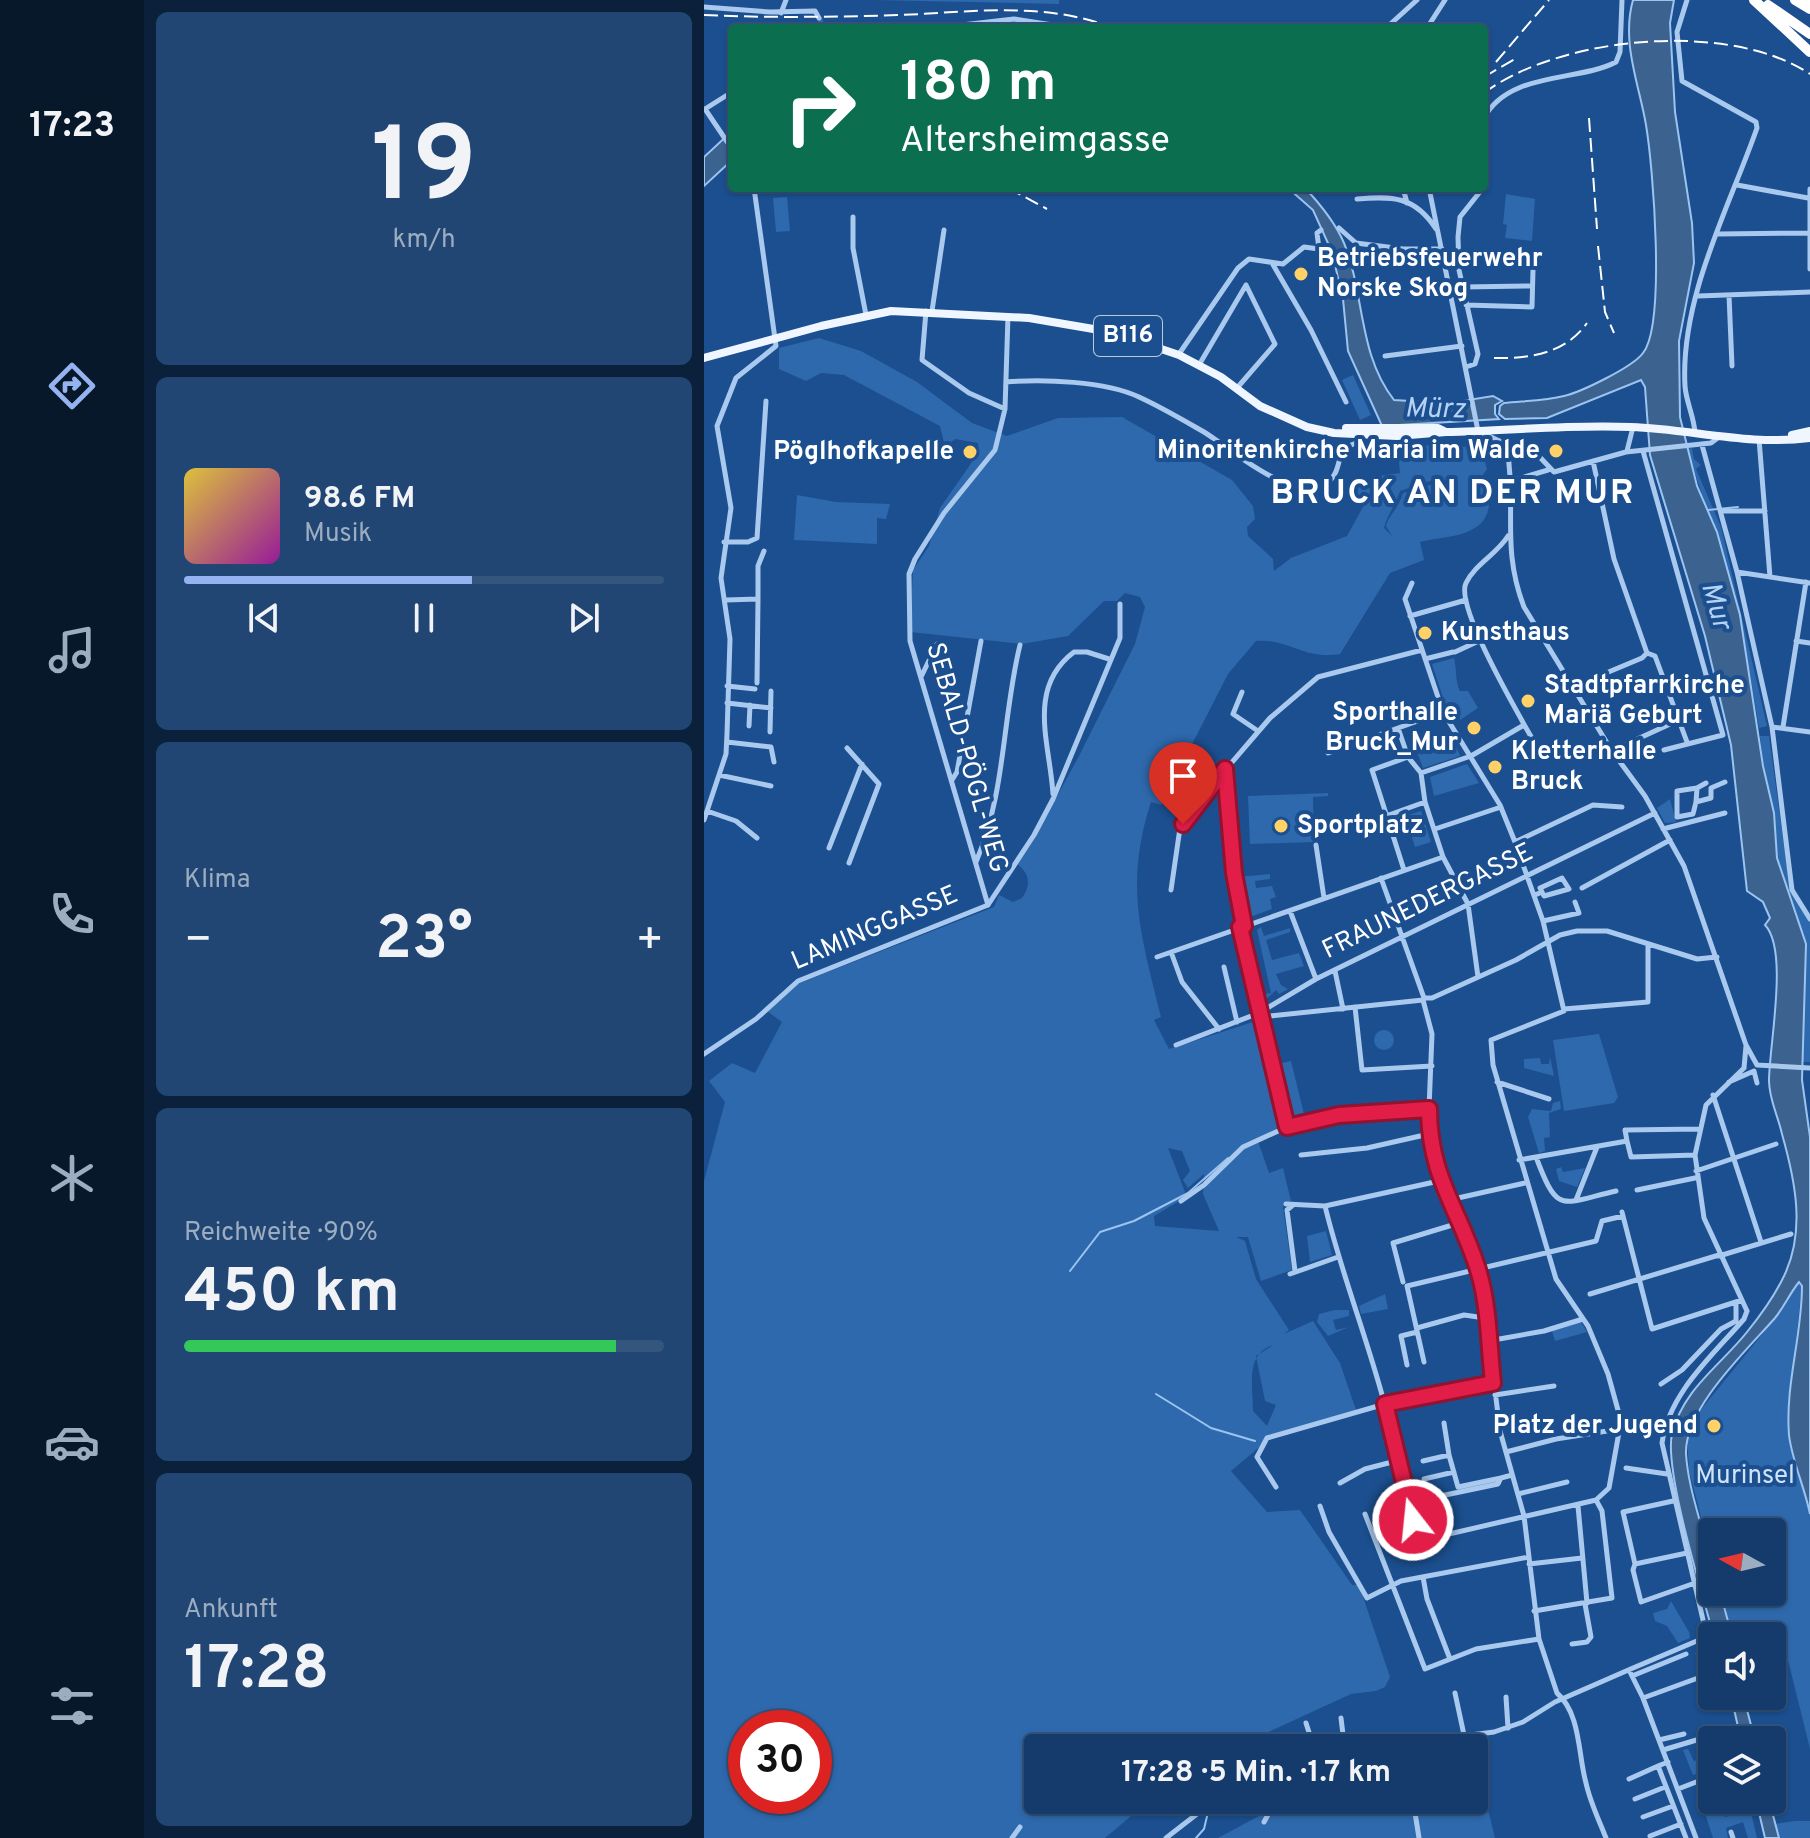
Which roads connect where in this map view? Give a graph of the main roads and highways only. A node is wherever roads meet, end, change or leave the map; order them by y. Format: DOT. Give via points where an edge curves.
graph roads {
  1 [pos="1757,0"];
  2 [pos="1795,0"];
  3 [pos="1810,9"];
  4 [pos="1810,34"];
  5 [pos="1810,52"];
  6 [pos="704,358"];
  7 [pos="1810,431"];
  8 [pos="1759,438"];
  9 [pos="1810,438"];
  1 -- 4 [label="highway"];
  1 -- 5 [label="highway"];
  2 -- 3 [label="highway"];
  6 -- 8 [label="main road, B116" via="866,315 929,311 1008,316 1070,322 1137,339 1199,365 1292,422 1320,430 1415,437 1477,427 1635,427"];
  7 -- 8 [label="main road"];
  8 -- 9 [label="main road"];
}
